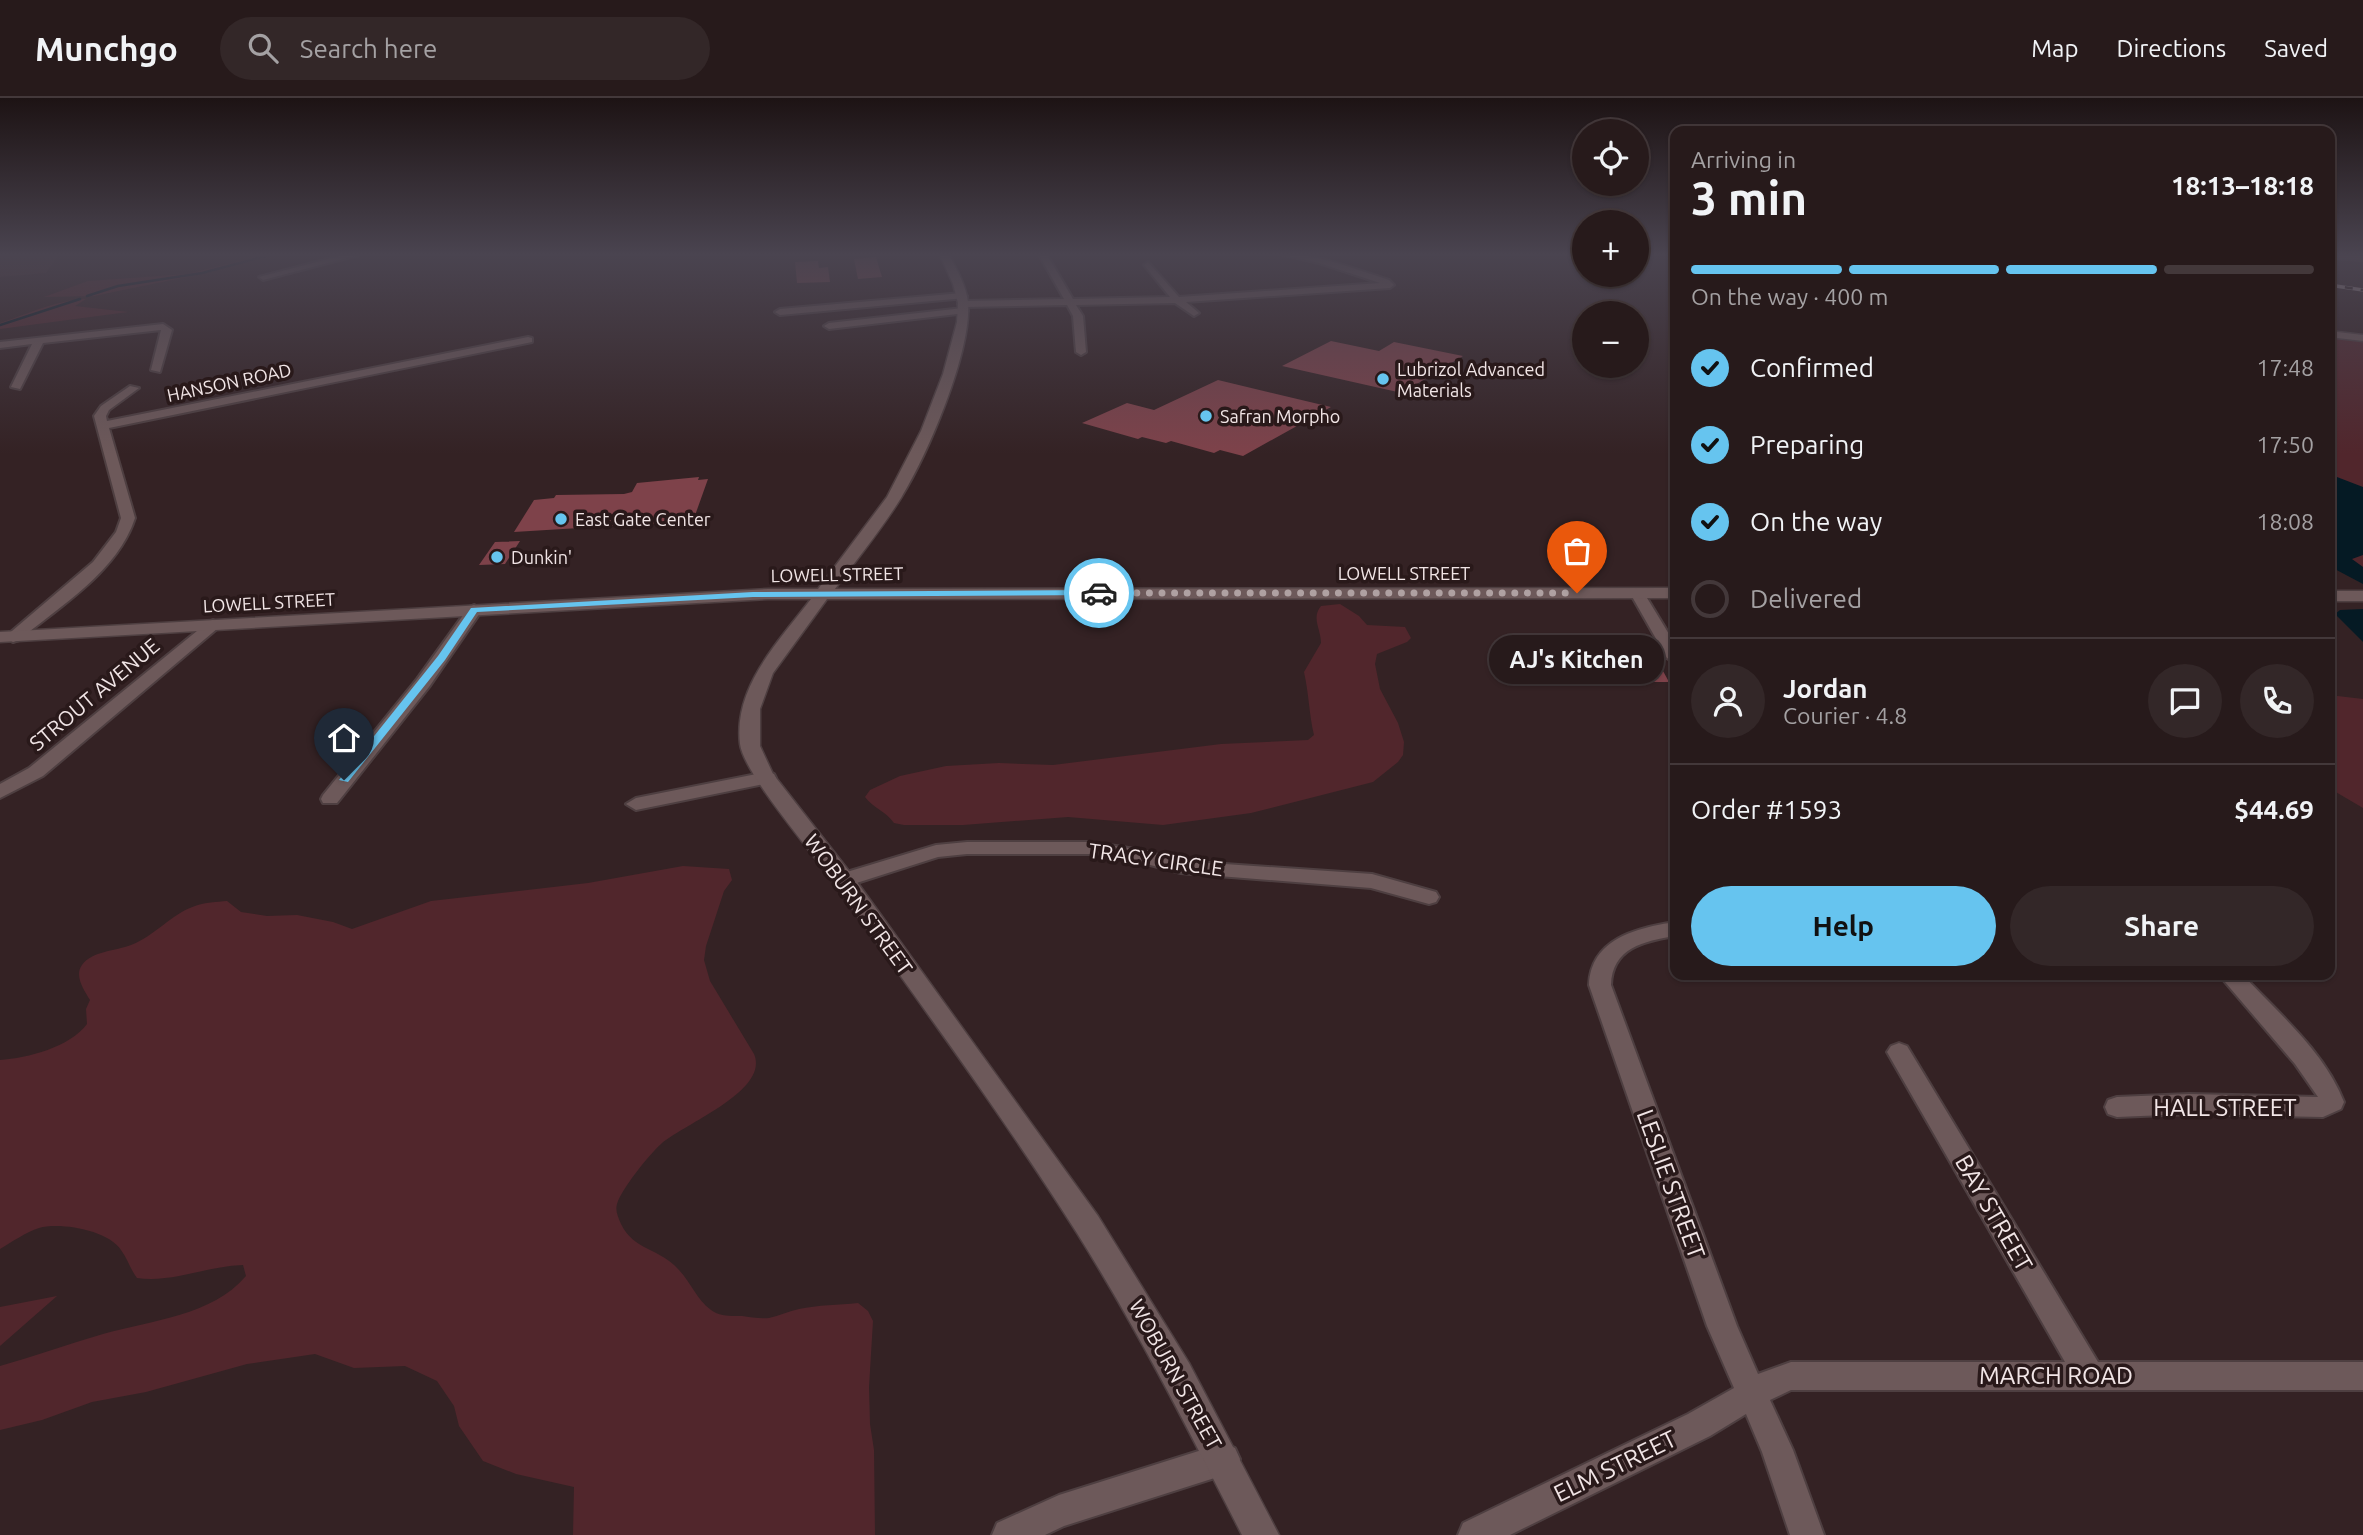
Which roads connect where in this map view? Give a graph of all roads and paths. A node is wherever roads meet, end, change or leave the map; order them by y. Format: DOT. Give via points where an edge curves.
graph roads {
  1 [pos="865,320"];
  2 [pos="960,320"];
  3 [pos="1079,320"];
  4 [pos="829,326"];
  5 [pos="2335,335"];
  6 [pos="2363,338"];
  7 [pos="527,340"];
  8 [pos="39,341"];
  9 [pos="0,345"];
  10 [pos="1081,352"];
  11 [pos="156,370"];
  12 [pos="16,387"];
  13 [pos="134,388"];
  14 [pos="102,426"];
  15 [pos="823,593"];
  16 [pos="1637,593"];
  17 [pos="1670,593"];
  18 [pos="2335,596"];
  19 [pos="2363,596"];
  20 [pos="474,610"];
  21 [pos="213,625"];
  22 [pos="6,637"];
  23 [pos="1670,649"];
  24 [pos="767,778"];
  25 [pos="0,792"];
  26 [pos="330,799"];
  27 [pos="636,804"];
  28 [pos="844,880"];
  29 [pos="1429,897"];
  30 [pos="1670,930"];
  31 [pos="2234,980"];
  32 [pos="1899,1052"];
  33 [pos="2117,1107"];
  34 [pos="2089,1375"];
  35 [pos="2363,1377"];
  36 [pos="1752,1394"];
  37 [pos="1224,1459"];
  38 [pos="1009,1535"];
  39 [pos="1261,1535"];
  40 [pos="1475,1535"];
  41 [pos="1807,1535"];
  1 -- 4 [label="street"];
  2 -- 15 [label="main road, WOBURN STREET" via="952,359 911,470"];
  3 -- 10 [label="street"];
  5 -- 6 [label="main road"];
  7 -- 14 [label="street, HANSON ROAD"];
  8 -- 9 [label="street"];
  8 -- 11 [label="street" via="161,327 167,330"];
  8 -- 12 [label="street"];
  13 -- 14 [label="street" via="101,412"];
  14 -- 22 [label="street" via="128,518 126,532 108,556"];
  15 -- 16 [label="main road, LOWELL STREET"];
  15 -- 20 [label="main road, LOWELL STREET"];
  15 -- 24 [label="main road, WOBURN STREET" via="771,659 754,700 750,746"];
  16 -- 17 [label="main road, LOWELL STREET"];
  16 -- 23 [label="street"];
  18 -- 19 [label="main road"];
  20 -- 21 [label="main road, LOWELL STREET"];
  20 -- 26 [label="street"];
  21 -- 22 [label="main road, LOWELL STREET"];
  21 -- 25 [label="street, STROUT AVENUE" via="36,772"];
  24 -- 27 [label="street"];
  24 -- 28 [label="main road, WOBURN STREET"];
  28 -- 29 [label="street, TRACY CIRCLE" via="936,851 1090,848 1181,867 1372,881"];
  28 -- 37 [label="main road, WOBURN STREET" via="1088,1225"];
  30 -- 36 [label="street, LESLIE STREET" via="1631,939 1612,953 1599,971 1601,989 1722,1326"];
  31 -- 33 [label="street, HALL STREET" via="2306,1061 2332,1102 2323,1107"];
  32 -- 34 [label="street, BAY STREET"];
  34 -- 35 [label="street, MARCH ROAD"];
  34 -- 36 [label="street, MARCH ROAD" via="1814,1374 1791,1376"];
  36 -- 40 [label="street, ELM STREET" via="1699,1425"];
  36 -- 41 [label="street, LESLIE STREET"];
  37 -- 38 [label="street" via="1059,1511"];
  37 -- 39 [label="main road, WOBURN STREET"];
}
